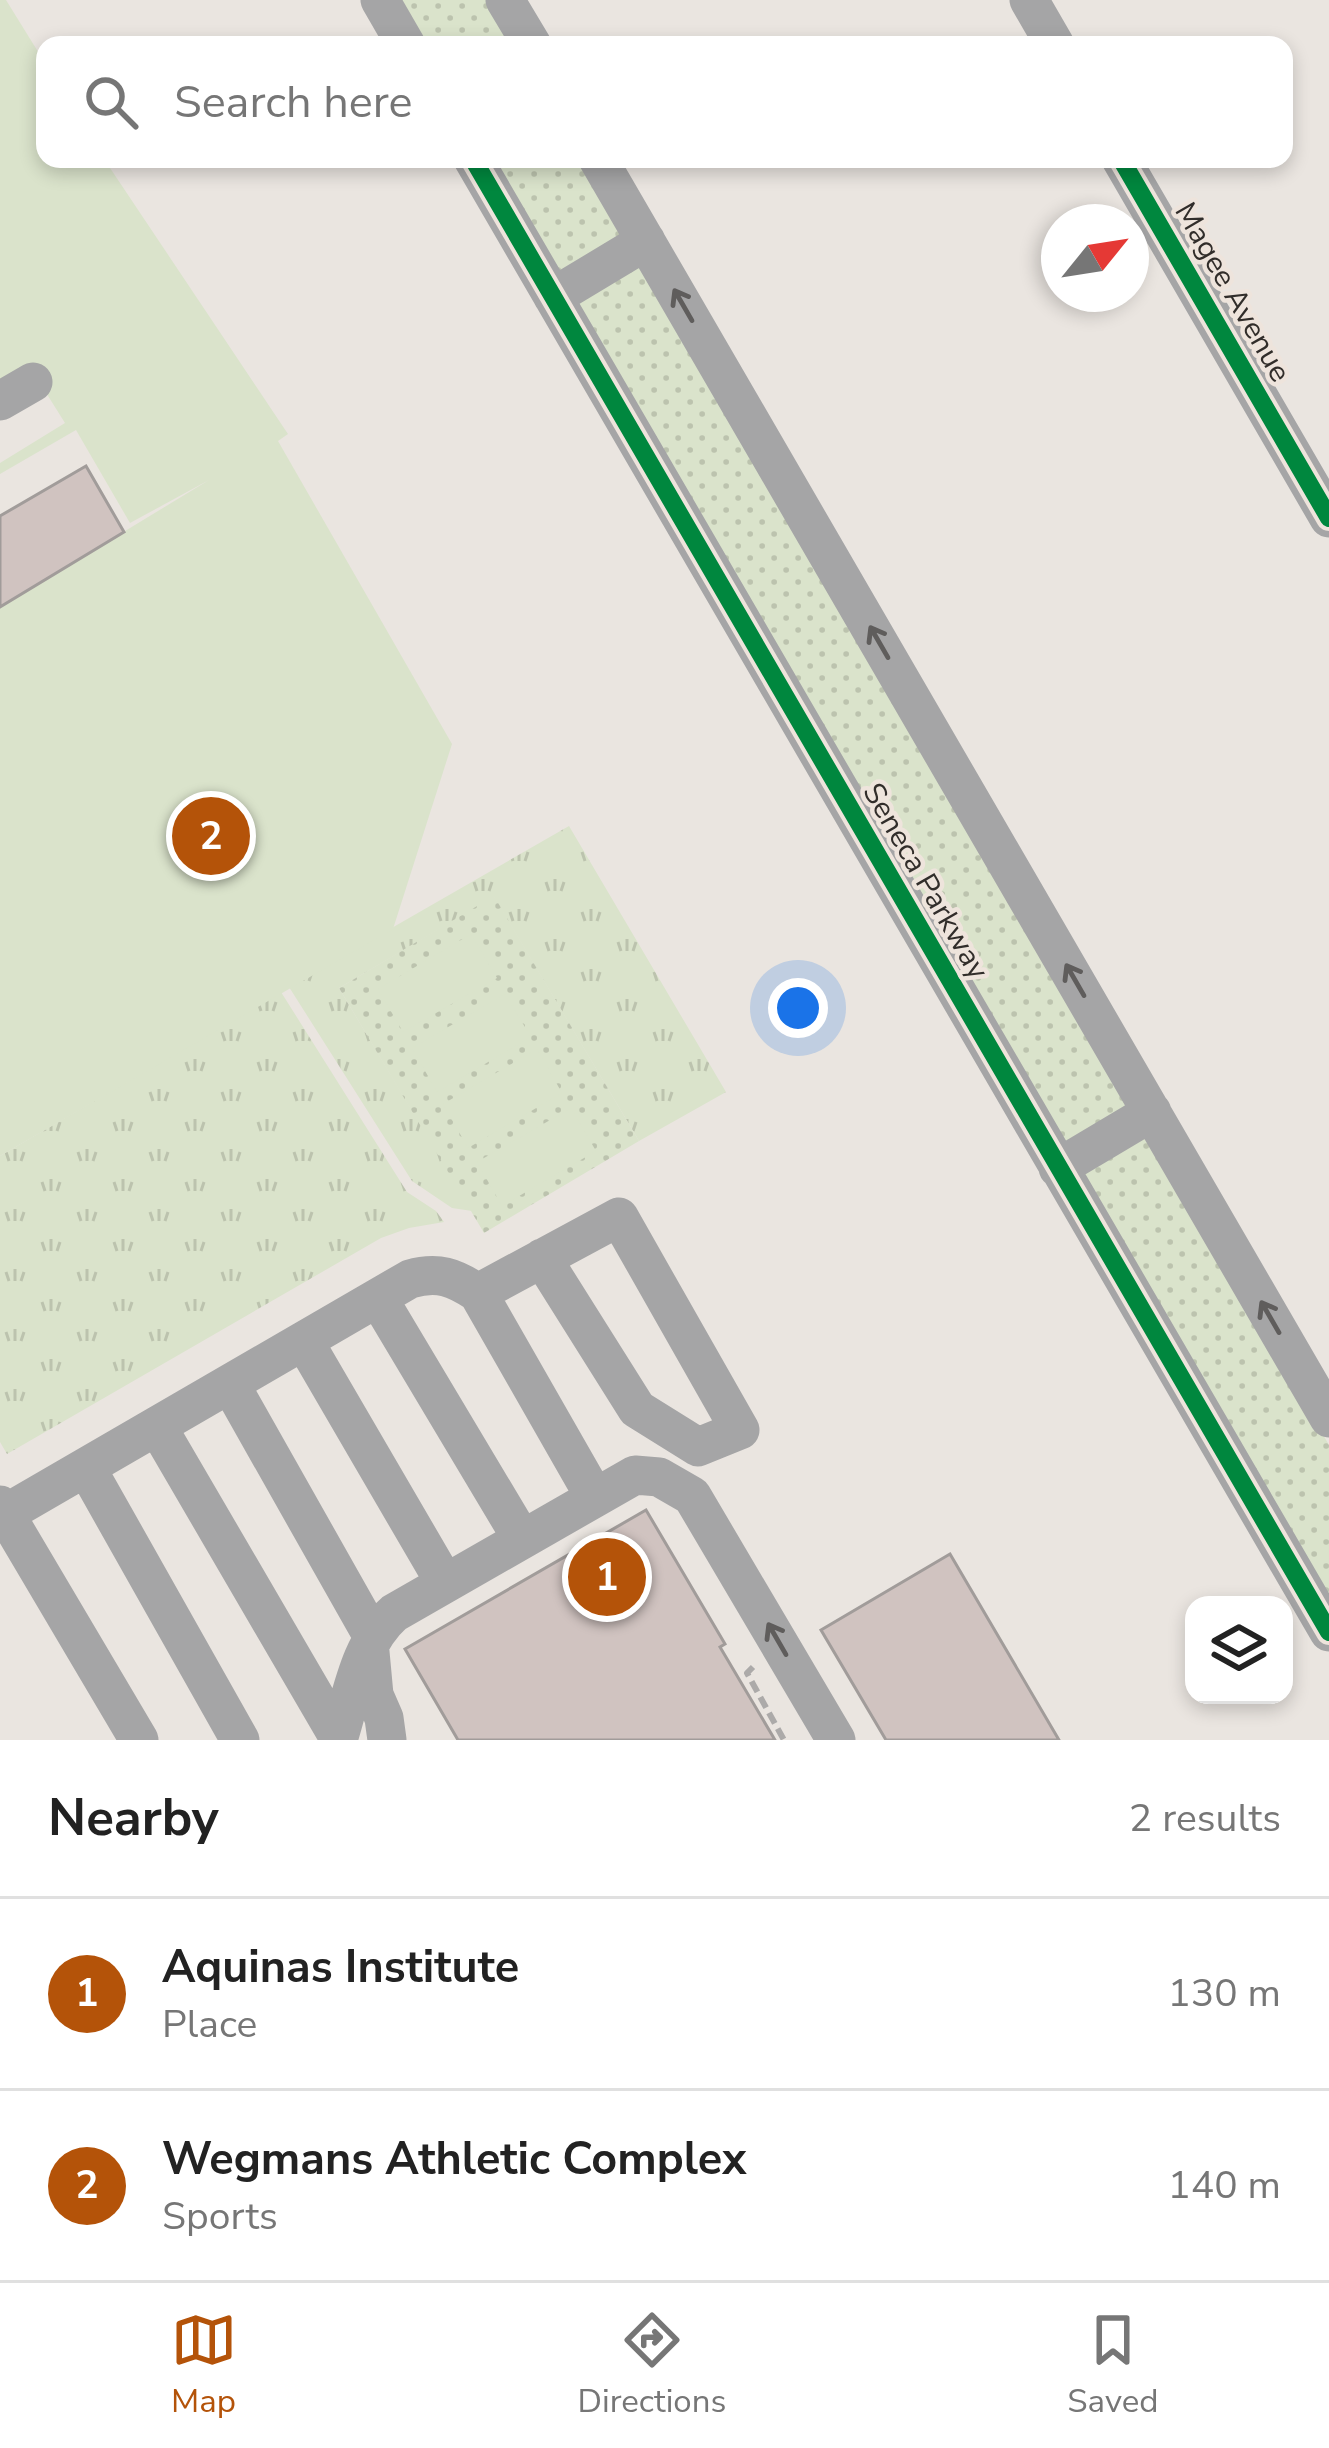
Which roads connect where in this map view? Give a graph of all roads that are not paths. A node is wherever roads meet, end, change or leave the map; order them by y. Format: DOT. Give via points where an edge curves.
graph roads {
  1 [pos="380,0"];
  2 [pos="505,0"];
  3 [pos="1029,0"];
  4 [pos="401,36"];
  5 [pos="527,36"];
  6 [pos="1050,36"];
  7 [pos="478,168"];
  8 [pos="603,168"];
  9 [pos="1126,168"];
  10 [pos="646,241"];
  11 [pos="554,297"];
  12 [pos="1329,518"];
  13 [pos="1152,1112"];
  14 [pos="1058,1168"];
  15 [pos="542,1258"];
  16 [pos="478,1293"];
  17 [pos="378,1298"];
  18 [pos="304,1341"];
  19 [pos="230,1384"];
  20 [pos="1329,1418"];
  21 [pos="157,1426"];
  22 [pos="86,1467"];
  23 [pos="594,1496"];
  24 [pos="3,1509"];
  25 [pos="522,1538"];
  26 [pos="445,1583"];
  27 [pos="1329,1632"];
  28 [pos="371,1641"];
  29 [pos="338,1739"];
  30 [pos="139,1740"];
  31 [pos="240,1740"];
  32 [pos="387,1740"];
  33 [pos="836,1740"];
  1 -- 4 [label="street"];
  2 -- 5 [label="street"];
  3 -- 6 [label="street"];
  7 -- 11 [label="street, Seneca Parkway"];
  8 -- 10 [label="street"];
  9 -- 12 [label="street, Magee Avenue"];
  10 -- 11 [label="street"];
  13 -- 10 [label="street, one-way"];
  11 -- 14 [label="street, Seneca Parkway"];
  13 -- 14 [label="street"];
  20 -- 13 [label="street, one-way"];
  14 -- 27 [label="street, Seneca Parkway"];
  15 -- 15 [label="street" via="619,1217 740,1430 698,1447 637,1409"];
  15 -- 16 [label="street"];
  16 -- 17 [label="street" via="430,1274"];
  16 -- 23 [label="street"];
  17 -- 18 [label="street"];
  17 -- 25 [label="street"];
  18 -- 19 [label="street"];
  18 -- 26 [label="street"];
  19 -- 21 [label="street"];
  19 -- 28 [label="street"];
  21 -- 22 [label="street"];
  21 -- 29 [label="street"];
  22 -- 24 [label="street"];
  22 -- 31 [label="street"];
  23 -- 25 [label="street"];
  33 -- 23 [label="street, one-way" via="692,1496 659,1477 635,1475"];
  24 -- 30 [label="street"];
  25 -- 26 [label="street"];
  26 -- 28 [label="street" via="394,1613"];
  28 -- 29 [label="street"];
  28 -- 32 [label="street"];
}
